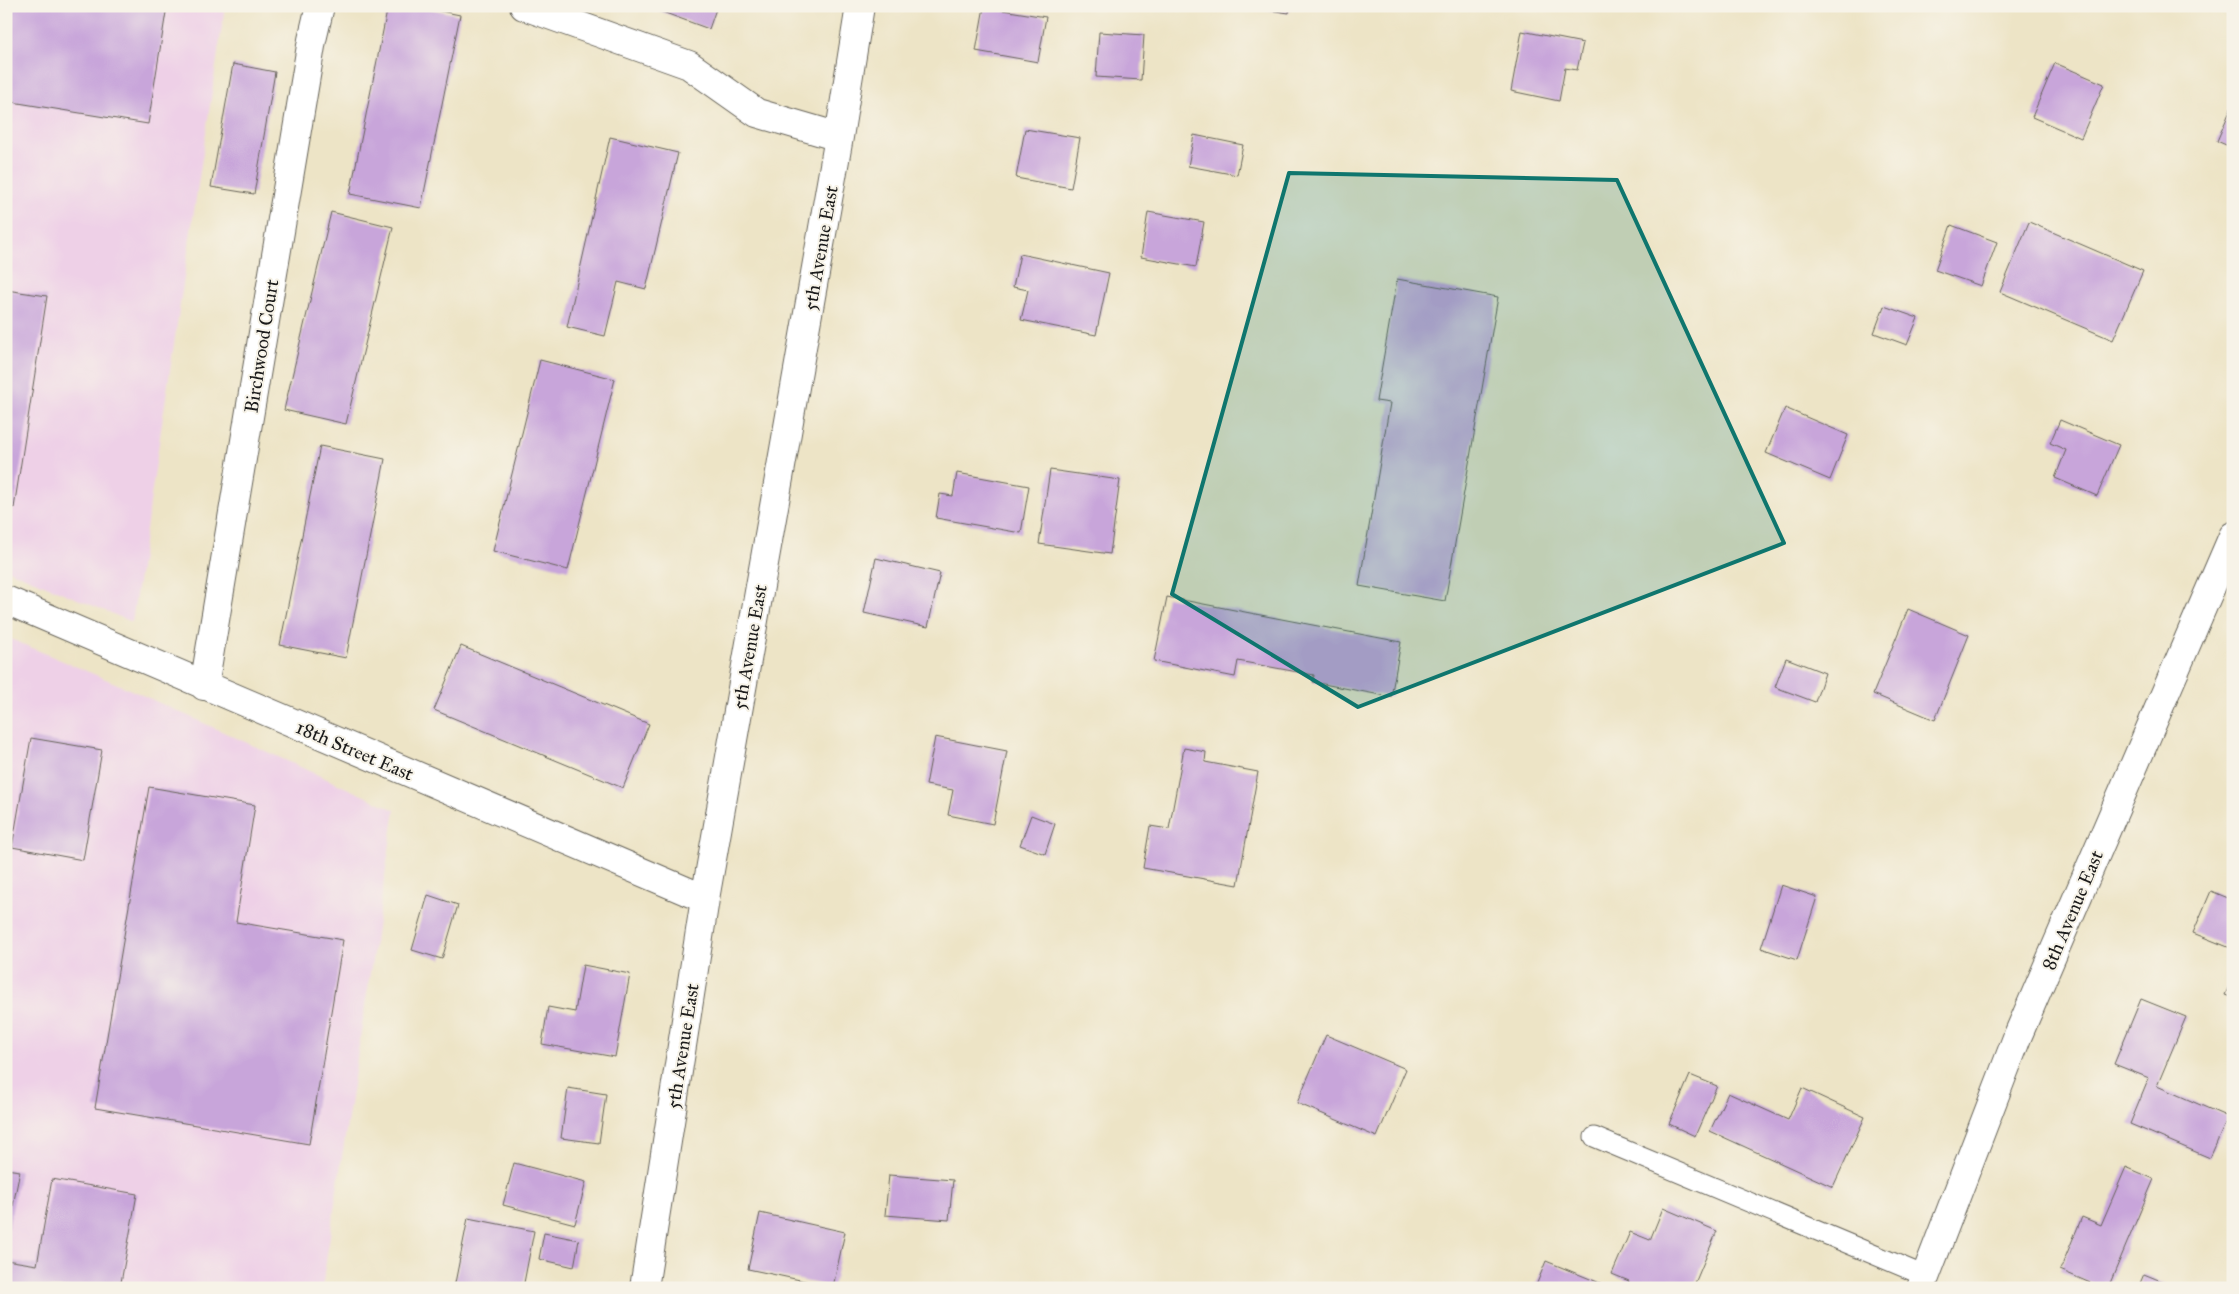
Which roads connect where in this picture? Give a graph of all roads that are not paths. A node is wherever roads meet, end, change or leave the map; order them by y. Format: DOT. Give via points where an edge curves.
graph roads {
  1 [pos="320,6"];
  2 [pos="524,6"];
  3 [pos="860,6"];
  4 [pos="839,137"];
  5 [pos="2233,536"];
  6 [pos="6,600"];
  7 [pos="204,686"];
  8 [pos="705,899"];
  9 [pos="1594,1137"];
  10 [pos="1923,1282"];
  11 [pos="644,1288"];
  1 -- 7 [label="street, Birchwood Court" via="308,59"];
  2 -- 4 [label="street" via="689,65 757,113"];
  3 -- 4 [label="street, 5th Avenue East"];
  4 -- 8 [label="street, 5th Avenue East"];
  5 -- 10 [label="street, 8th Avenue East" via="2018,1035"];
  6 -- 7 [label="street, 18th Street East"];
  7 -- 8 [label="street, 18th Street East"];
  8 -- 11 [label="street, 5th Avenue East"];
  9 -- 10 [label="lane"];
}
